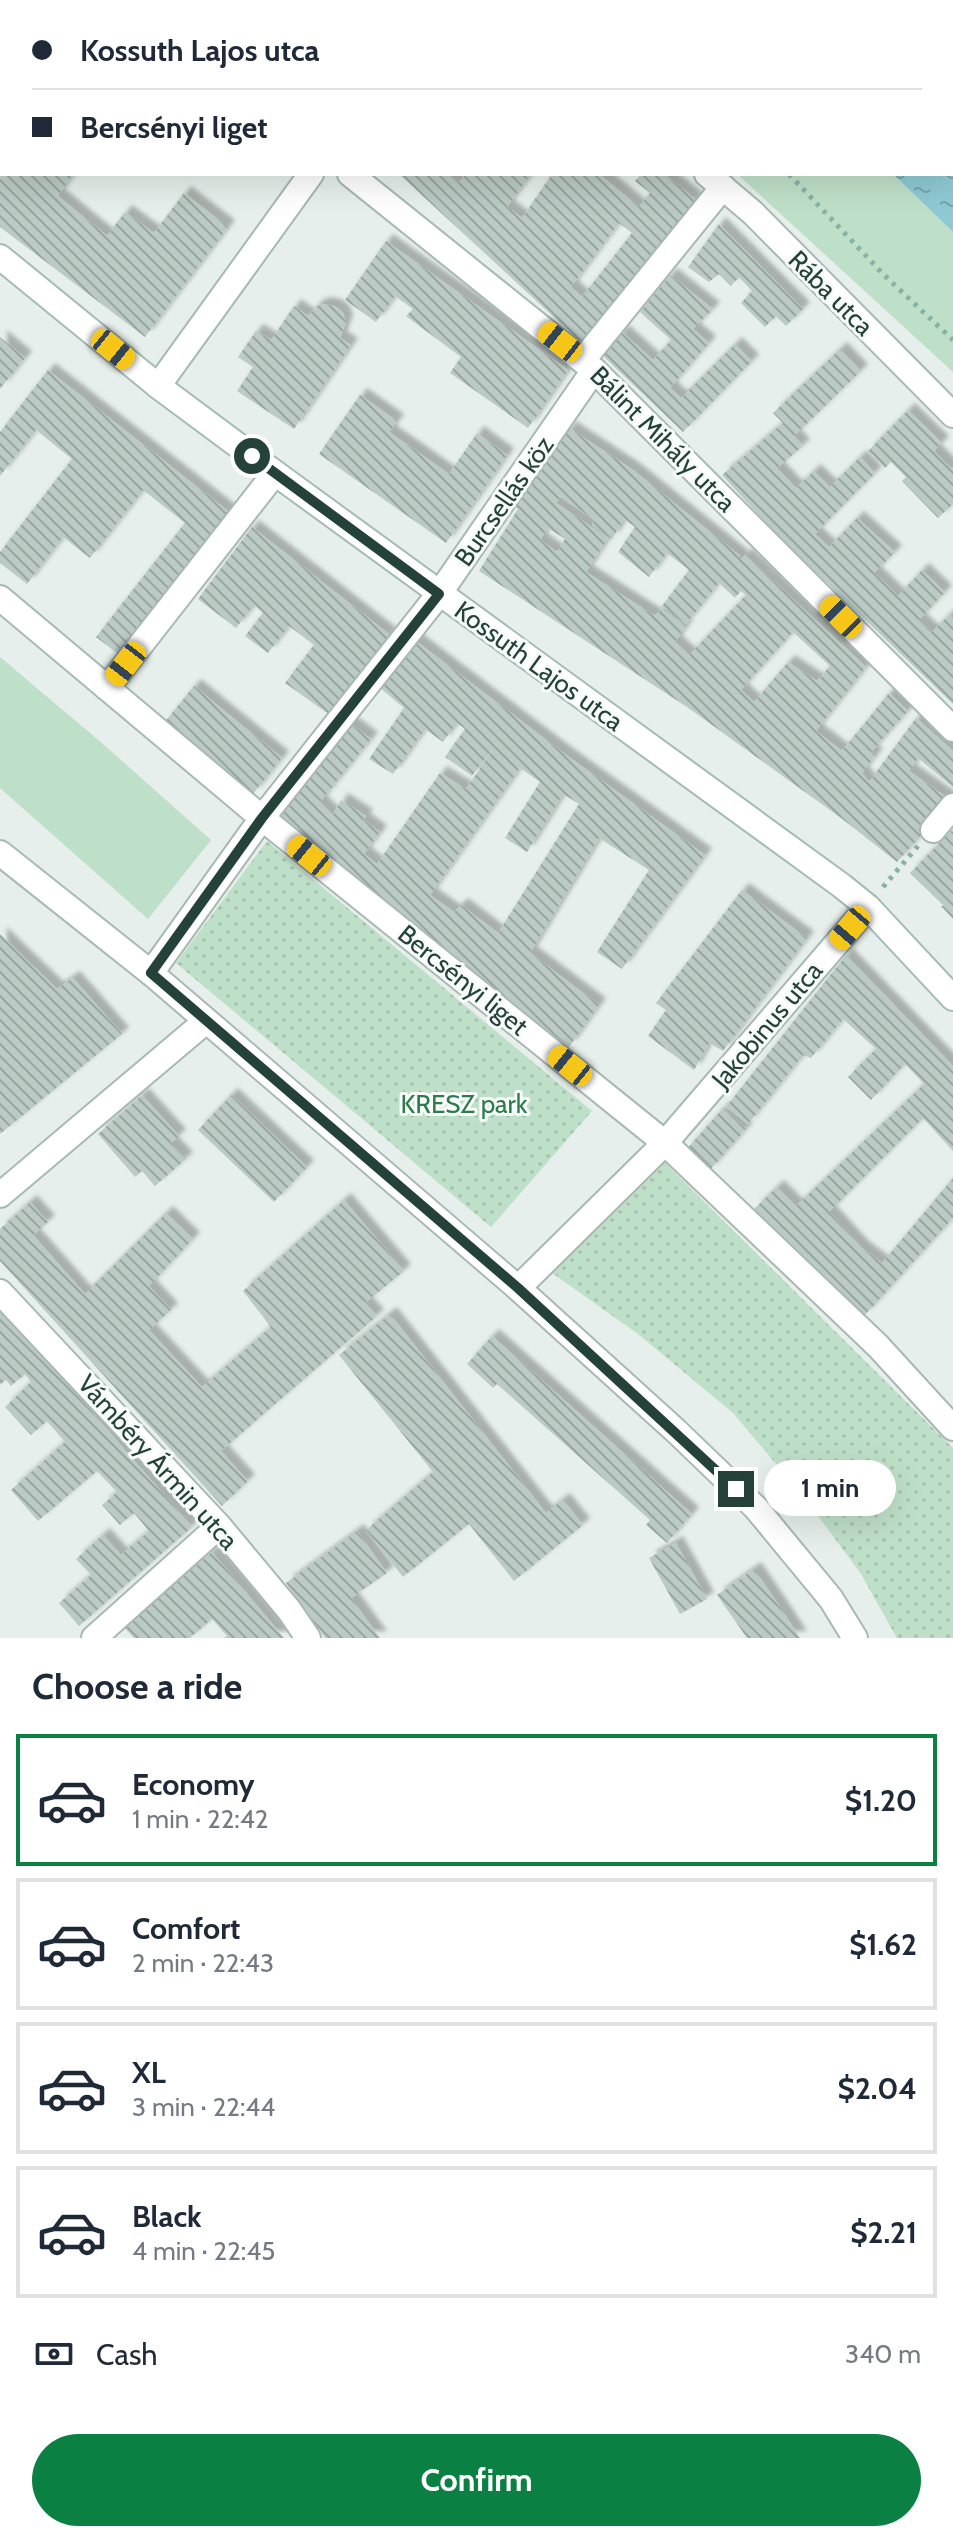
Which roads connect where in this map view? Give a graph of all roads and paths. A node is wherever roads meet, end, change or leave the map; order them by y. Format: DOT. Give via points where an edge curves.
graph roads {
  1 [pos="310,176"];
  2 [pos="353,176"];
  3 [pos="791,176"];
  4 [pos="715,180"];
  5 [pos="0,257"];
  6 [pos="953,340"];
  7 [pos="589,365"];
  8 [pos="158,386"];
  9 [pos="953,415"];
  10 [pos="275,473"];
  11 [pos="439,594"];
  12 [pos="0,598"];
  13 [pos="107,688"];
  14 [pos="953,729"];
  15 [pos="953,806"];
  16 [pos="262,818"];
  17 [pos="933,830"];
  18 [pos="0,853"];
  19 [pos="868,907"];
  20 [pos="151,973"];
  21 [pos="953,998"];
  22 [pos="206,1021"];
  23 [pos="665,1143"];
  24 [pos="0,1195"];
  25 [pos="518,1288"];
  26 [pos="0,1292"];
  27 [pos="953,1428"];
  28 [pos="219,1526"];
  29 [pos="94,1638"];
  30 [pos="308,1638"];
  31 [pos="855,1638"];
  1 -- 8 [label="street"];
  2 -- 7 [label="street, Bálint Mihály utca"];
  3 -- 6 [label="path"];
  4 -- 7 [label="street, Burcsellás köz"];
  4 -- 9 [label="street, Rába utca"];
  5 -- 8 [label="street, Kossuth Lajos utca"];
  7 -- 11 [label="street, Burcsellás köz"];
  7 -- 14 [label="street, Bálint Mihály utca"];
  8 -- 10 [label="street, Kossuth Lajos utca"];
  10 -- 11 [label="street, Kossuth Lajos utca"];
  10 -- 13 [label="street"];
  11 -- 16 [label="street, Burcsellás köz"];
  11 -- 19 [label="street, Kossuth Lajos utca"];
  12 -- 13 [label="street, Bercsényi liget"];
  13 -- 16 [label="street, Bercsényi liget"];
  15 -- 17 [label="street"];
  16 -- 20 [label="street"];
  16 -- 23 [label="street, Bercsényi liget"];
  17 -- 19 [label="path"];
  18 -- 20 [label="street"];
  19 -- 21 [label="street, Kossuth Lajos utca"];
  19 -- 23 [label="street, Jakobinus utca"];
  20 -- 22 [label="street"];
  22 -- 24 [label="street"];
  22 -- 25 [label="street"];
  23 -- 25 [label="street"];
  23 -- 27 [label="street, Bercsényi liget" via="878,1346"];
  25 -- 31 [label="street" via="756,1508 831,1599"];
  26 -- 28 [label="street, Vámbéry Ármin utca"];
  28 -- 29 [label="street"];
  28 -- 30 [label="street, Vámbéry Ármin utca"];
}
